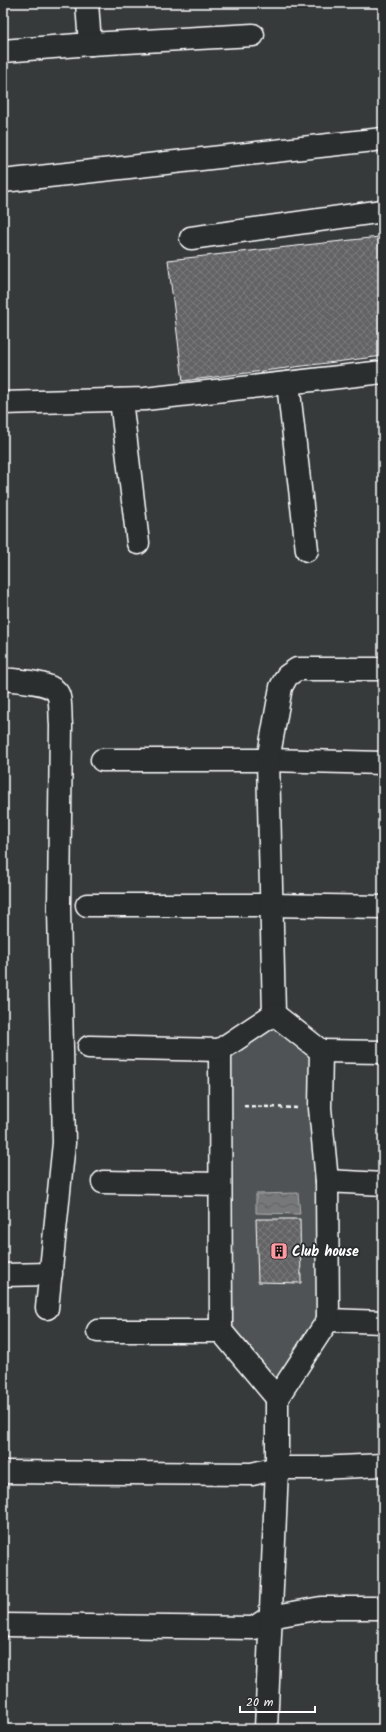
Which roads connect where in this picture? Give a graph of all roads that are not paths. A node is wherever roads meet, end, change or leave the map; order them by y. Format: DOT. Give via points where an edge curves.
graph roads {
  1 [pos="87,3"];
  2 [pos="253,35"];
  3 [pos="90,44"];
  4 [pos="3,51"];
  5 [pos="383,139"];
  6 [pos="3,181"];
  7 [pos="383,211"];
  8 [pos="191,238"];
  9 [pos="383,372"];
  10 [pos="288,383"];
  11 [pos="121,400"];
  12 [pos="3,403"];
  13 [pos="138,543"];
  14 [pos="307,550"];
  15 [pos="383,668"];
  16 [pos="3,679"];
  17 [pos="102,760"];
  18 [pos="268,760"];
  19 [pos="383,762"];
  20 [pos="87,905"];
  21 [pos="271,905"];
  22 [pos="383,907"];
  23 [pos="274,1014"];
  24 [pos="89,1047"];
  25 [pos="220,1050"];
  26 [pos="321,1051"];
  27 [pos="383,1052"];
  28 [pos="327,1181"];
  29 [pos="103,1182"];
  30 [pos="220,1184"];
  31 [pos="383,1184"];
  32 [pos="50,1274"];
  33 [pos="3,1275"];
  34 [pos="47,1308"];
  35 [pos="328,1320"];
  36 [pos="383,1322"];
  37 [pos="221,1331"];
  38 [pos="98,1332"];
  39 [pos="277,1398"];
  40 [pos="383,1465"];
  41 [pos="278,1468"];
  42 [pos="3,1472"];
  43 [pos="383,1608"];
  44 [pos="270,1616"];
  45 [pos="3,1625"];
  46 [pos="266,1729"];
  1 -- 3 [label="street"];
  2 -- 3 [label="street"];
  3 -- 4 [label="street"];
  5 -- 6 [label="street"];
  7 -- 8 [label="street"];
  9 -- 10 [label="street"];
  10 -- 11 [label="street"];
  10 -- 14 [label="street"];
  11 -- 12 [label="street"];
  11 -- 13 [label="street"];
  15 -- 18 [label="street" via="297,669 287,676 281,687"];
  16 -- 32 [label="street" via="44,684 55,689 59,696 59,908 64,1143"];
  17 -- 18 [label="street"];
  18 -- 19 [label="street"];
  18 -- 21 [label="street"];
  20 -- 21 [label="street"];
  21 -- 22 [label="street"];
  21 -- 23 [label="street"];
  23 -- 25 [label="street"];
  23 -- 26 [label="street"];
  24 -- 25 [label="street"];
  25 -- 30 [label="street"];
  26 -- 27 [label="street"];
  26 -- 28 [label="street" via="320,1108"];
  28 -- 31 [label="street"];
  28 -- 35 [label="street"];
  29 -- 30 [label="street"];
  30 -- 37 [label="street"];
  32 -- 33 [label="street"];
  32 -- 34 [label="street"];
  35 -- 36 [label="street"];
  35 -- 39 [label="street"];
  37 -- 38 [label="street"];
  37 -- 39 [label="street"];
  39 -- 41 [label="street"];
  40 -- 41 [label="street"];
  41 -- 42 [label="street" via="252,1474"];
  41 -- 44 [label="street"];
  43 -- 44 [label="street" via="320,1608"];
  44 -- 45 [label="street" via="254,1628"];
  44 -- 46 [label="street"];
}
